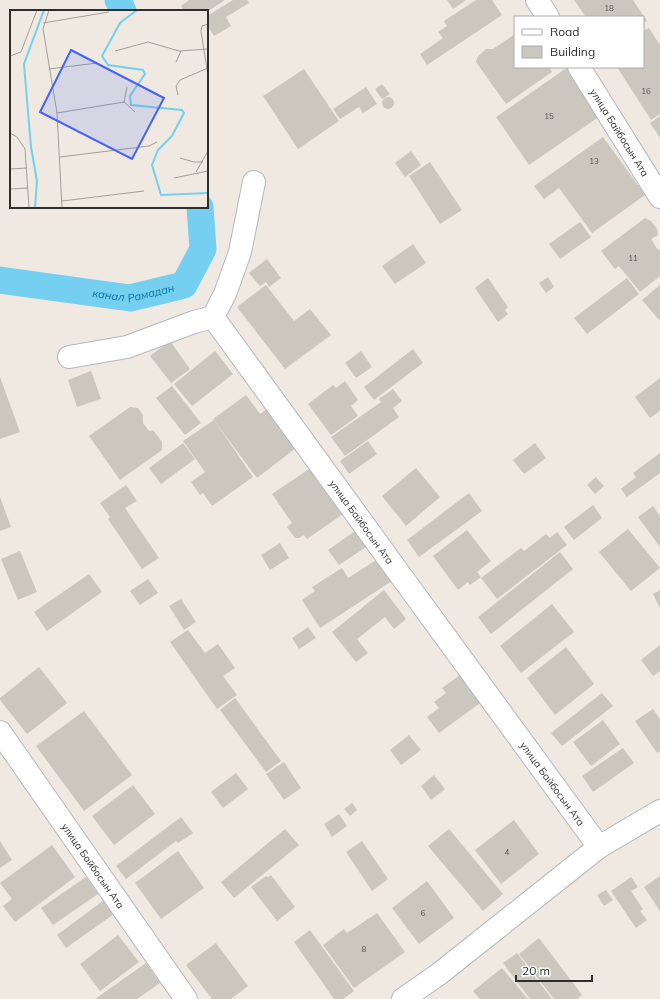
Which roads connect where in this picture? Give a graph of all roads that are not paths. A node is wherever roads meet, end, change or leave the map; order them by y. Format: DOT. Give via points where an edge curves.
graph roads {
  1 [pos="537,0"];
  2 [pos="547,16"];
  3 [pos="581,68"];
  4 [pos="254,182"];
  5 [pos="660,198"];
  6 [pos="213,316"];
  7 [pos="69,357"];
  8 [pos="0,732"];
  9 [pos="660,811"];
  10 [pos="599,847"];
  11 [pos="186,999"];
  12 [pos="403,999"];
  1 -- 2 [label="street"];
  3 -- 5 [label="street, улица Байбосын Ата"];
  4 -- 6 [label="street" via="240,252 225,294"];
  6 -- 7 [label="street" via="127,347"];
  6 -- 10 [label="street, улица Байбосын Ата"];
  8 -- 11 [label="street, улица Байбосын Ата"];
  9 -- 10 [label="street"];
  10 -- 12 [label="street" via="439,974"];
}
